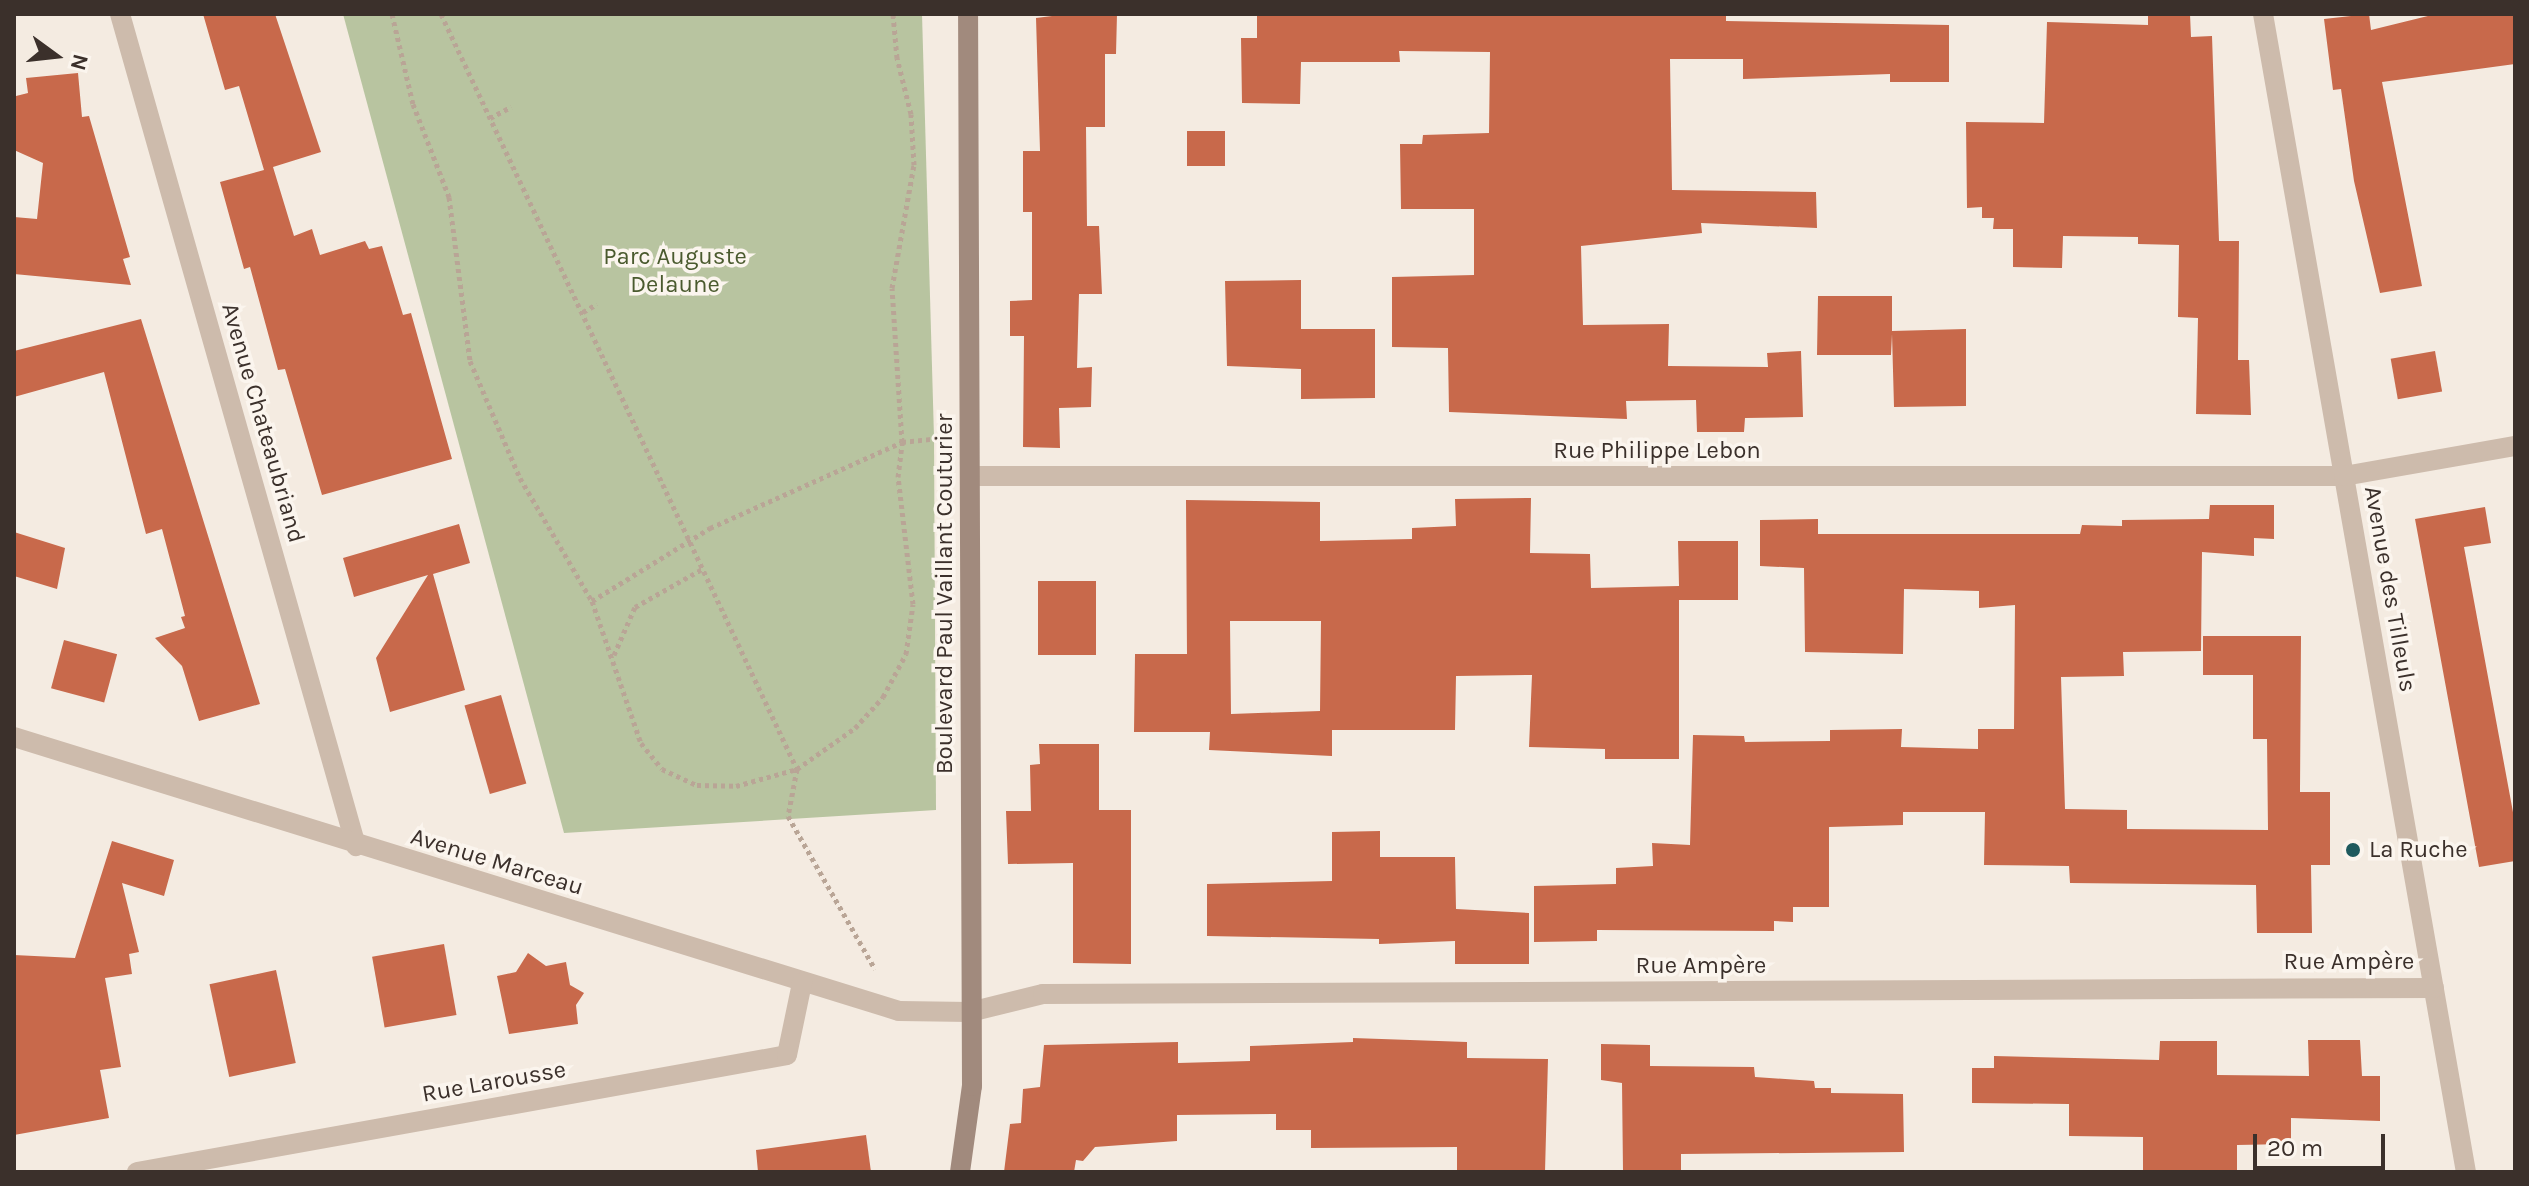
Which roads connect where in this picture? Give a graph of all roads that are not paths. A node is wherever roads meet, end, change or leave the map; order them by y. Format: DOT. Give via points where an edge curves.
graph roads {
  1 [pos="120,14"];
  2 [pos="968,14"];
  3 [pos="2263,14"];
  4 [pos="2515,446"];
  5 [pos="971,476"];
  6 [pos="2344,476"];
  7 [pos="14,737"];
  8 [pos="356,846"];
  9 [pos="802,983"];
  10 [pos="2434,988"];
  11 [pos="970,1012"];
  12 [pos="137,1172"];
  13 [pos="960,1172"];
  14 [pos="2466,1172"];
  1 -- 8 [label="street, Avenue Chateaubriand"];
  2 -- 5 [label="street, Boulevard Paul Vaillant Couturier"];
  3 -- 6 [label="street, Avenue des Tilleuls"];
  4 -- 6 [label="street, Rue Philippe Lebon"];
  5 -- 6 [label="street, Rue Philippe Lebon"];
  5 -- 11 [label="street, Boulevard Paul Vaillant Couturier"];
  6 -- 10 [label="street, Avenue des Tilleuls"];
  7 -- 8 [label="street, Avenue Marceau"];
  8 -- 9 [label="street, Avenue Marceau"];
  9 -- 11 [label="street, Avenue Marceau" via="899,1011"];
  9 -- 12 [label="street, Rue Larousse" via="787,1055"];
  10 -- 11 [label="street, Rue Ampère" via="1043,994"];
  10 -- 14 [label="street, Avenue des Tilleuls"];
  11 -- 13 [label="street, Boulevard Paul Vaillant Couturier" via="972,1086"];
}
